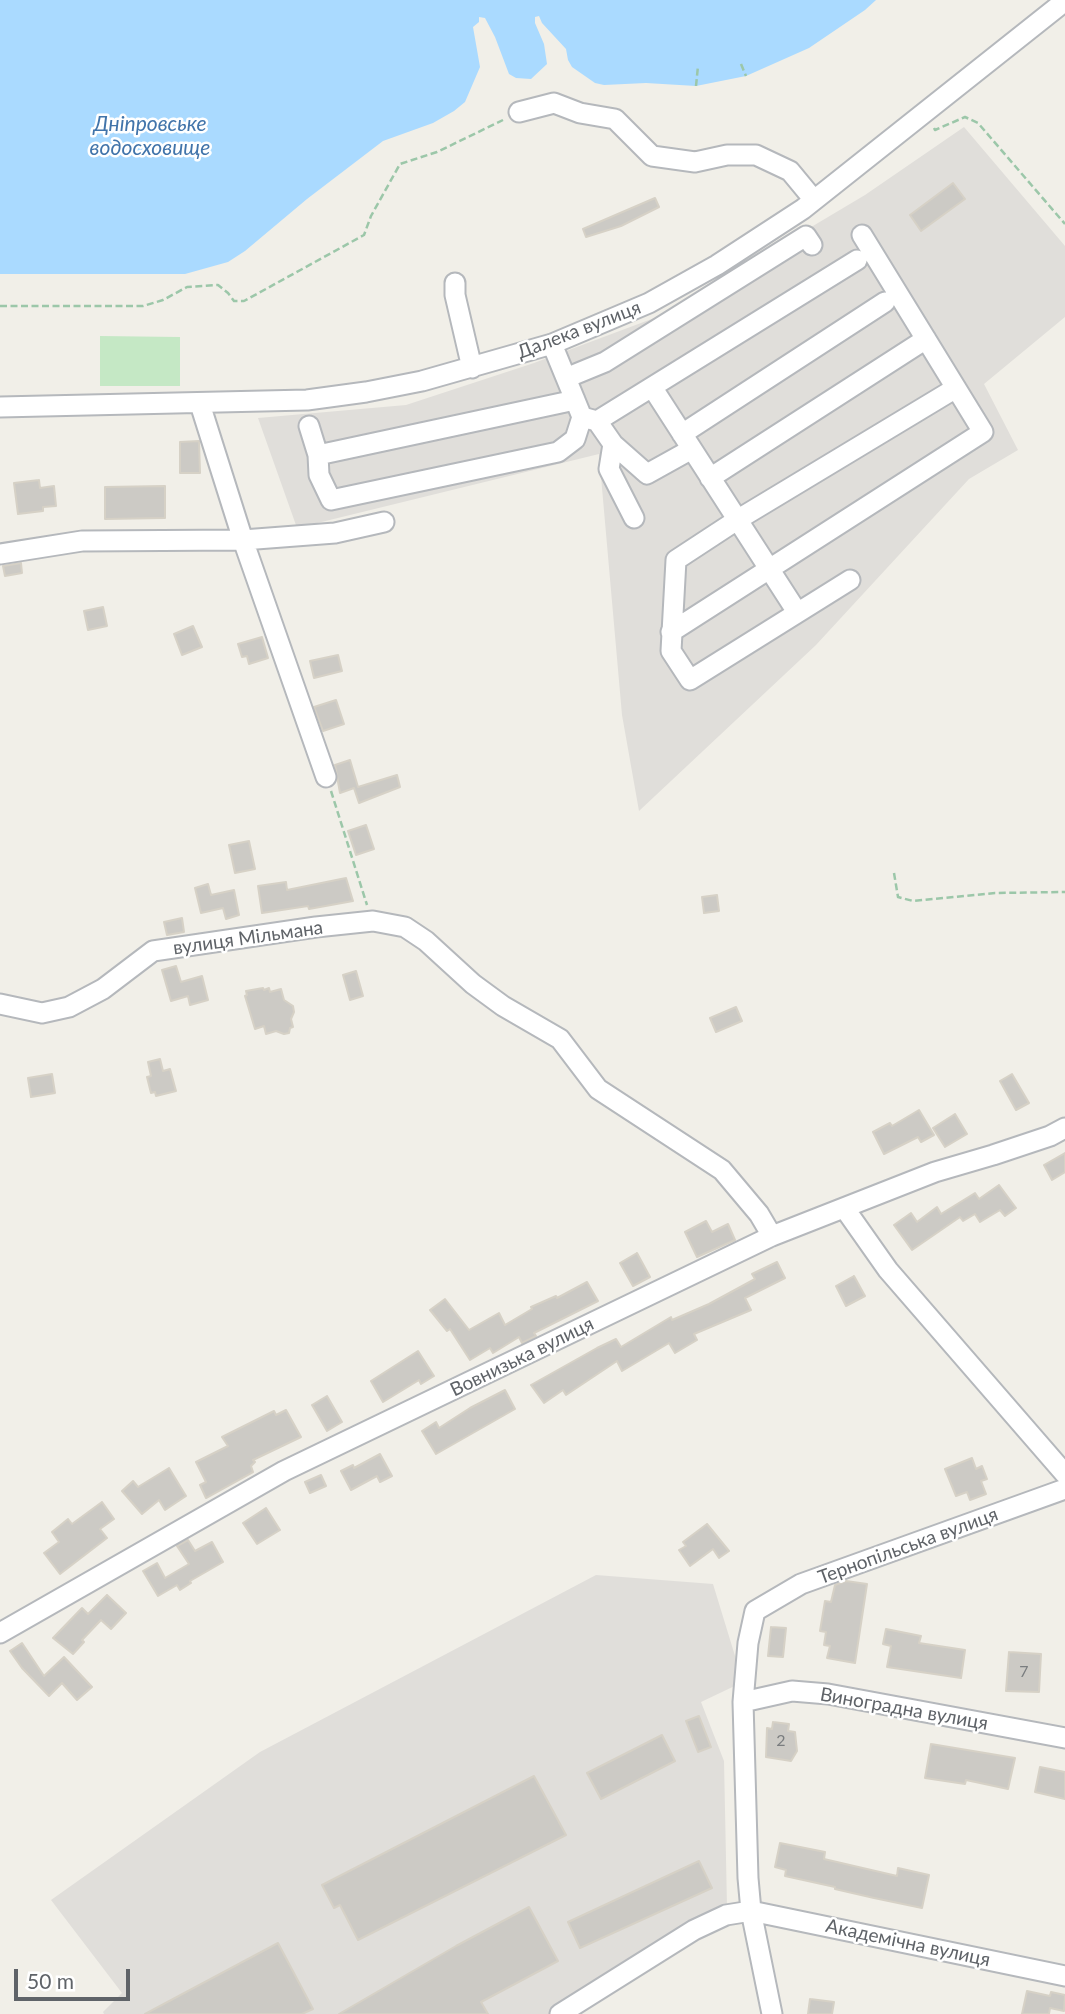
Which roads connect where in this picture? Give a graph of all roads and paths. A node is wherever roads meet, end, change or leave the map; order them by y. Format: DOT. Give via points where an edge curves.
graph roads {
  1 [pos="1065,1"];
  2 [pos="741,64"];
  3 [pos="698,66"];
  4 [pos="746,76"];
  5 [pos="696,86"];
  6 [pos="519,112"];
  7 [pos="925,114"];
  8 [pos="814,200"];
  9 [pos="1065,224"];
  10 [pos="862,235"];
  11 [pos="813,245"];
  12 [pos="857,260"];
  13 [pos="455,283"];
  14 [pos="885,302"];
  15 [pos="0,306"];
  16 [pos="926,339"];
  17 [pos="552,344"];
  18 [pos="472,368"];
  19 [pos="566,379"];
  20 [pos="652,387"];
  21 [pos="956,388"];
  22 [pos="200,404"];
  23 [pos="0,407"];
  24 [pos="584,413"];
  25 [pos="309,426"];
  26 [pos="687,442"];
  27 [pos="613,444"];
  28 [pos="318,455"];
  29 [pos="710,478"];
  30 [pos="634,518"];
  31 [pos="737,520"];
  32 [pos="384,522"];
  33 [pos="243,540"];
  34 [pos="0,554"];
  35 [pos="769,569"];
  36 [pos="850,580"];
  37 [pos="797,612"];
  38 [pos="671,632"];
  39 [pos="326,777"];
  40 [pos="894,873"];
  41 [pos="1065,892"];
  42 [pos="373,921"];
  43 [pos="0,1004"];
  44 [pos="1065,1128"];
  45 [pos="845,1209"];
  46 [pos="772,1236"];
  47 [pos="1065,1474"];
  48 [pos="1065,1489"];
  49 [pos="0,1633"];
  50 [pos="743,1702"];
  51 [pos="1065,1738"];
  52 [pos="751,1911"];
  53 [pos="1065,1976"];
  54 [pos="560,2014"];
  55 [pos="772,2014"];
  1 -- 7 [label="street, Далека вулиця"];
  2 -- 4 [label="path"];
  3 -- 5 [label="path"];
  6 -- 8 [label="street" via="554,103 615,119 652,156 695,162 757,155 789,171"];
  6 -- 15 [label="path" via="437,152 400,164 364,235 244,301 234,301 218,285 187,287 143,306"];
  7 -- 8 [label="street, Далека вулиця"];
  7 -- 9 [label="path" via="935,130 965,117 978,123"];
  8 -- 17 [label="street, Далека вулиця" via="717,265 649,303"];
  10 -- 16 [label="street"];
  11 -- 19 [label="street" via="806,236 605,362"];
  12 -- 20 [label="street"];
  13 -- 18 [label="street"];
  14 -- 26 [label="street"];
  16 -- 21 [label="street"];
  16 -- 29 [label="street"];
  17 -- 18 [label="street, Далека вулиця"];
  17 -- 19 [label="street"];
  18 -- 22 [label="street, Далека вулиця" via="366,393"];
  19 -- 24 [label="street"];
  20 -- 24 [label="street"];
  20 -- 26 [label="street"];
  21 -- 31 [label="street"];
  21 -- 35 [label="street" via="983,432"];
  22 -- 23 [label="street, Далека вулиця"];
  22 -- 33 [label="street"];
  24 -- 27 [label="street"];
  24 -- 28 [label="street"];
  24 -- 28 [label="street" via="576,439 558,452 331,500 318,475"];
  25 -- 28 [label="street"];
  26 -- 27 [label="street" via="647,474"];
  26 -- 29 [label="street"];
  27 -- 30 [label="street" via="609,469"];
  29 -- 31 [label="street"];
  31 -- 35 [label="street"];
  31 -- 38 [label="street" via="676,560"];
  32 -- 33 [label="street" via="335,533"];
  33 -- 34 [label="street" via="82,541"];
  33 -- 39 [label="street"];
  35 -- 37 [label="street"];
  35 -- 38 [label="street"];
  36 -- 37 [label="street"];
  37 -- 38 [label="street" via="690,680 671,651"];
  39 -- 42 [label="path"];
  40 -- 41 [label="path" via="898,897 913,901"];
  42 -- 43 [label="street, вулиця Мільмана" via="153,951 103,989 69,1007 42,1013"];
  42 -- 46 [label="street, вулиця Мільмана" via="405,927 503,1006 560,1038 598,1089 722,1170"];
  44 -- 45 [label="street, Вовнизька вулиця" via="935,1172"];
  45 -- 46 [label="street, Вовнизька вулиця"];
  45 -- 47 [label="street" via="888,1270"];
  46 -- 49 [label="street, Вовнизька вулиця" via="284,1471"];
  48 -- 50 [label="street, Тернопільська вулиця" via="801,1584 755,1611"];
  50 -- 51 [label="street, Виноградна вулиця" via="792,1691 828,1694"];
  50 -- 52 [label="street"];
  52 -- 53 [label="street, Академічна вулиця"];
  52 -- 54 [label="street" via="726,1915 694,1930"];
  52 -- 55 [label="street"];
}
